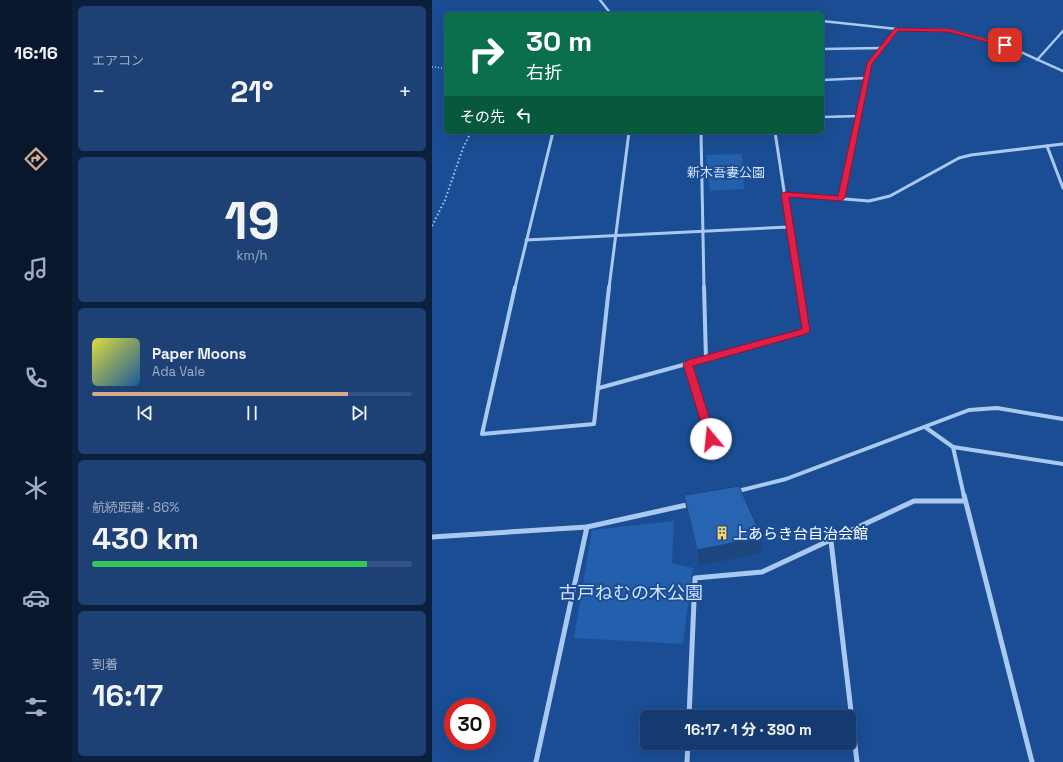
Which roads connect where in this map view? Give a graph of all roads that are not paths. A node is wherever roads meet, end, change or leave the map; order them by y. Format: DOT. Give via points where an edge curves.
graph roads {
  1 [pos="600,0"];
  2 [pos="609,12"];
  3 [pos="824,21"];
  4 [pos="897,29"];
  5 [pos="1063,31"];
  6 [pos="882,48"];
  7 [pos="824,49"];
  8 [pos="1037,60"];
  9 [pos="1063,71"];
  10 [pos="866,78"];
  11 [pos="824,80"];
  12 [pos="859,116"];
  13 [pos="824,117"];
  14 [pos="552,134"];
  15 [pos="629,134"];
  16 [pos="701,134"];
  17 [pos="775,134"];
  18 [pos="1063,144"];
  19 [pos="1047,146"];
  20 [pos="1063,188"];
  21 [pos="785,194"];
  22 [pos="841,198"];
  23 [pos="789,226"];
  24 [pos="702,231"];
  25 [pos="615,235"];
  26 [pos="526,240"];
  27 [pos="706,359"];
  28 [pos="688,364"];
  29 [pos="599,388"];
  30 [pos="1063,419"];
  31 [pos="925,427"];
  32 [pos="711,439"];
  33 [pos="953,447"];
  34 [pos="1063,464"];
  35 [pos="734,492"];
  36 [pos="964,501"];
  37 [pos="698,502"];
  38 [pos="587,527"];
  39 [pos="432,537"];
  40 [pos="831,541"];
  41 [pos="689,710"];
  42 [pos="688,750"];
  43 [pos="536,762"];
  44 [pos="687,762"];
  45 [pos="857,762"];
  46 [pos="1032,762"];
  1 -- 2 [label="street"];
  3 -- 4 [label="street"];
  4 -- 6 [label="street"];
  4 -- 8 [label="street" via="949,30 1005,45"];
  5 -- 8 [label="street"];
  6 -- 7 [label="street"];
  6 -- 10 [label="street" via="870,63"];
  8 -- 9 [label="street"];
  10 -- 11 [label="street"];
  10 -- 12 [label="street"];
  12 -- 13 [label="street"];
  12 -- 22 [label="street"];
  14 -- 26 [label="street"];
  15 -- 25 [label="street"];
  16 -- 24 [label="street"];
  17 -- 21 [label="street"];
  18 -- 19 [label="street"];
  19 -- 20 [label="street"];
  19 -- 22 [label="street" via="959,158 890,196 869,201"];
  21 -- 22 [label="street"];
  21 -- 23 [label="street"];
  23 -- 24 [label="street"];
  23 -- 27 [label="street" via="806,331"];
  24 -- 25 [label="street"];
  24 -- 27 [label="street"];
  25 -- 26 [label="street"];
  25 -- 29 [label="street"];
  26 -- 29 [label="street" via="482,434 594,424"];
  27 -- 28 [label="street"];
  28 -- 29 [label="street"];
  28 -- 32 [label="street"];
  30 -- 31 [label="street" via="997,408 969,410"];
  31 -- 33 [label="street"];
  31 -- 35 [label="street" via="786,479"];
  33 -- 34 [label="street"];
  33 -- 36 [label="street"];
  36 -- 40 [label="street" via="914,501"];
  36 -- 46 [label="street"];
  37 -- 38 [label="street"];
  38 -- 39 [label="street"];
  38 -- 43 [label="street"];
  40 -- 41 [label="street" via="762,572 695,578"];
  40 -- 45 [label="street"];
  42 -- 44 [label="street"];
}
